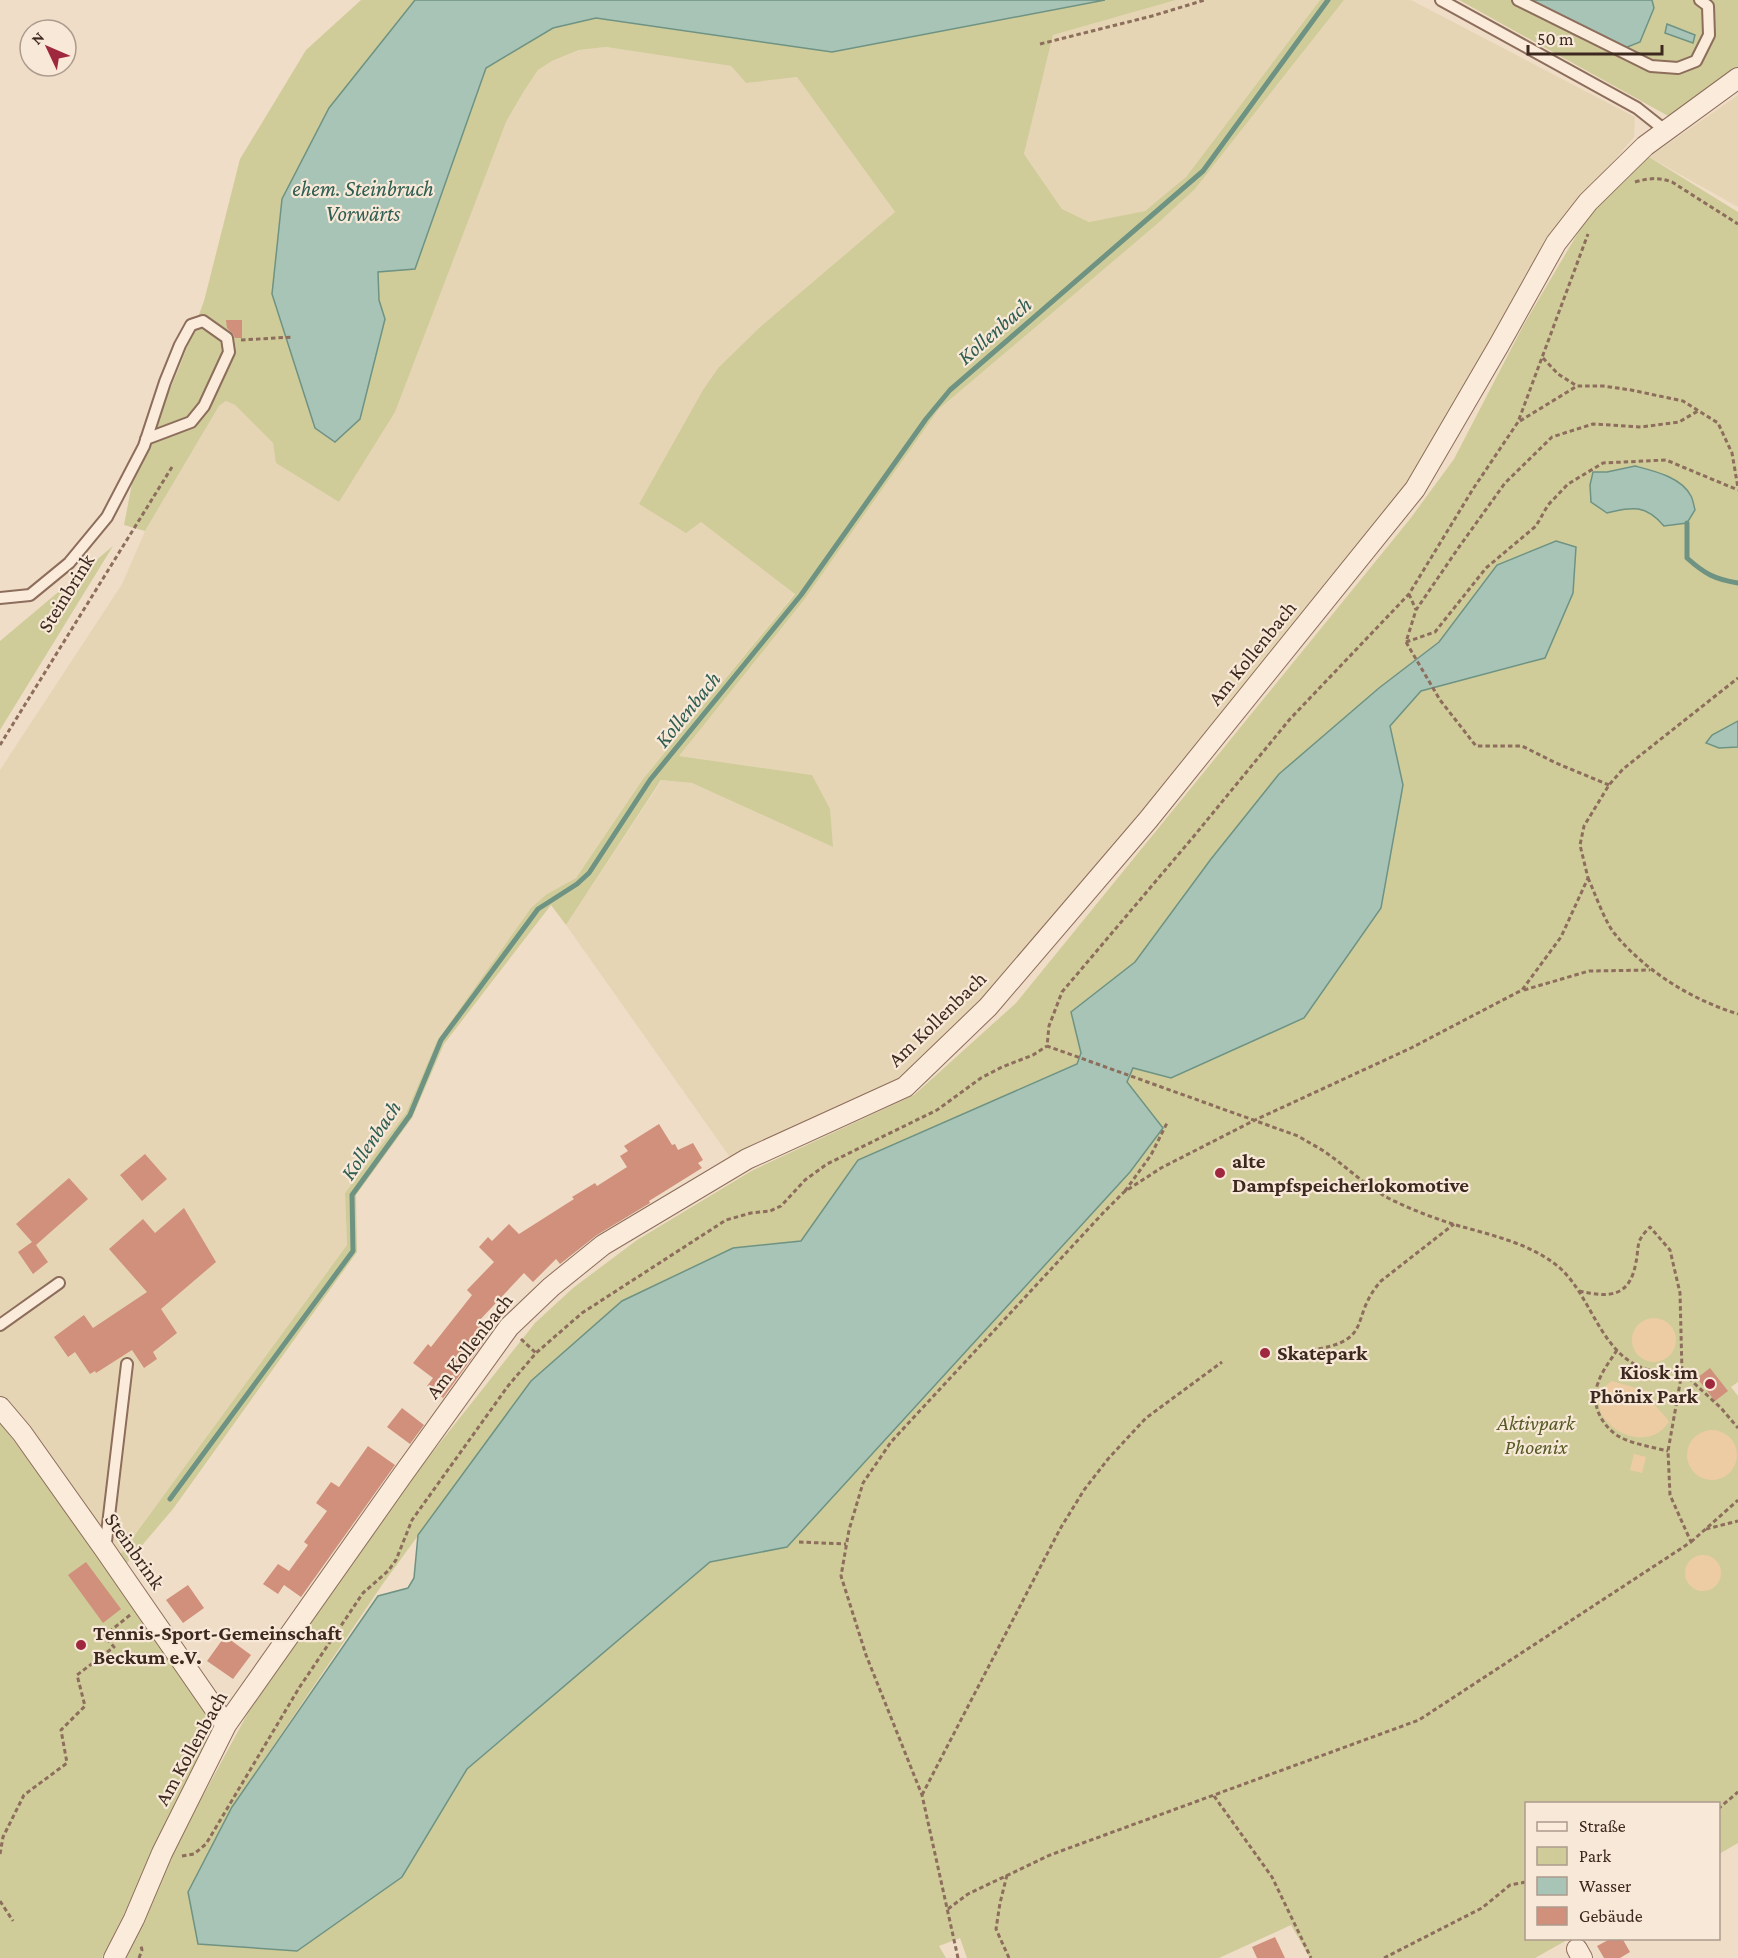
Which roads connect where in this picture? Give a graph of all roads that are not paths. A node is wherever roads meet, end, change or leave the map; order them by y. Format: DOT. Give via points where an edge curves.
graph roads {
  1 [pos="1441,0"];
  2 [pos="1518,0"];
  3 [pos="1700,0"];
  4 [pos="1462,5"];
  5 [pos="1738,78"];
  6 [pos="1666,130"];
  7 [pos="147,439"];
  8 [pos="0,598"];
  9 [pos="59,1283"];
  10 [pos="0,1325"];
  11 [pos="127,1364"];
  12 [pos="0,1407"];
  13 [pos="105,1550"];
  14 [pos="226,1725"];
  15 [pos="114,1958"];
  1 -- 4 [label="lane"];
  2 -- 3 [label="lane" via="1651,66 1678,69 1696,60 1709,35 1708,6"];
  4 -- 6 [label="lane" via="1637,108"];
  5 -- 6 [label="street, Am Kollenbach"];
  6 -- 14 [label="street, Am Kollenbach" via="1588,202 1556,243 1415,489 1148,819 988,1007 905,1087 747,1159 603,1245 551,1287 509,1327"];
  7 -- 7 [label="lane" via="180,345 191,325 203,321 226,338 229,352 204,406 191,422"];
  7 -- 8 [label="lane" via="107,517 69,562 30,595"];
  9 -- 10 [label="lane"];
  11 -- 13 [label="lane"];
  12 -- 13 [label="street, Steinbrink"];
  13 -- 14 [label="street, Steinbrink"];
  14 -- 15 [label="street, Am Kollenbach"];
}
